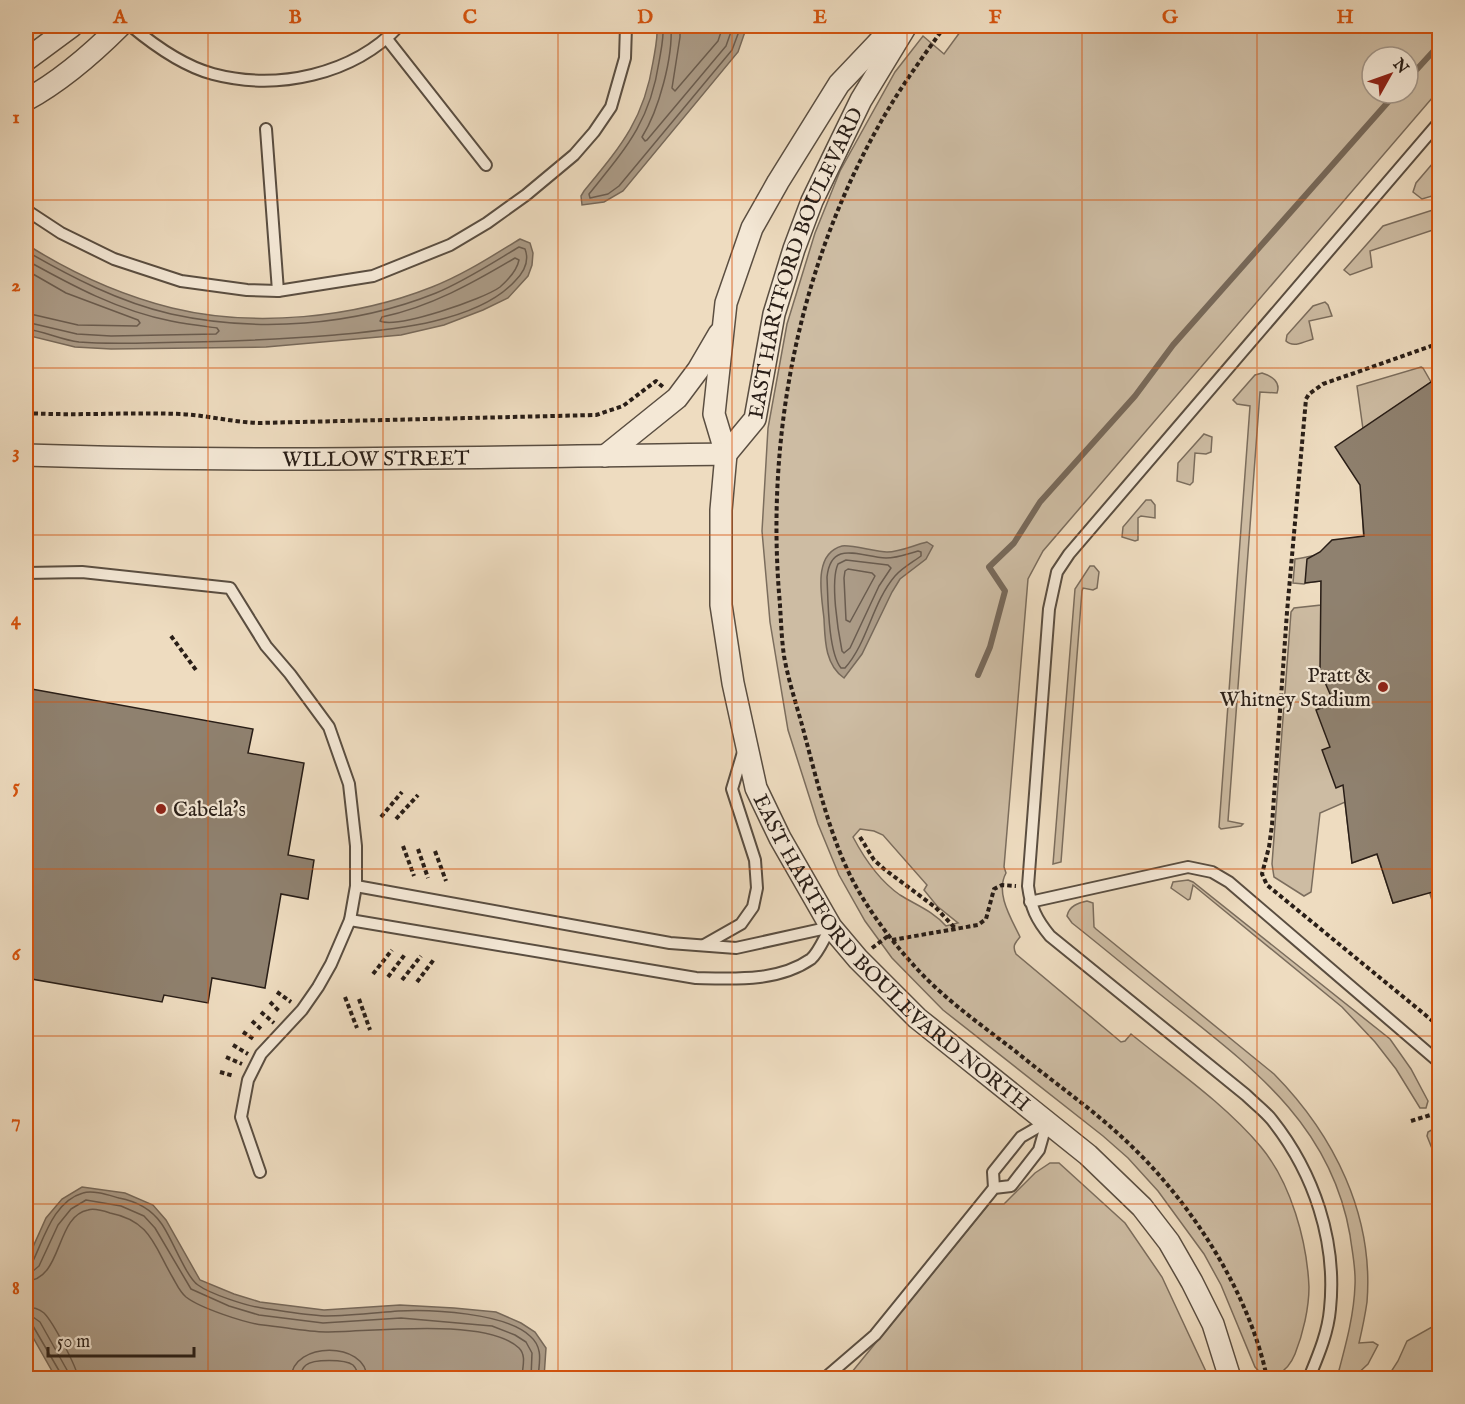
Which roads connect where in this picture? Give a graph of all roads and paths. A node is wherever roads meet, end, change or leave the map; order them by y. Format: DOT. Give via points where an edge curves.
graph roads {
  1 [pos="72,26"];
  2 [pos="120,26"];
  3 [pos="131,26"];
  4 [pos="399,26"];
  5 [pos="626,26"];
  6 [pos="894,26"];
  7 [pos="906,26"];
  8 [pos="945,26"];
  9 [pos="387,39"];
  10 [pos="26,60"];
  11 [pos="26,100"];
  12 [pos="1440,121"];
  13 [pos="266,129"];
  14 [pos="486,165"];
  15 [pos="26,210"];
  16 [pos="278,291"];
  17 [pos="724,326"];
  18 [pos="1440,343"];
  19 [pos="656,381"];
  20 [pos="26,412"];
  21 [pos="726,454"];
  22 [pos="26,455"];
  23 [pos="605,456"];
  24 [pos="1440,513"];
  25 [pos="1438,522"];
  26 [pos="1439,556"];
  27 [pos="26,573"];
  28 [pos="1440,579"];
  29 [pos="171,636"];
  30 [pos="196,670"];
  31 [pos="746,742"];
  32 [pos="402,792"];
  33 [pos="418,795"];
  34 [pos="381,817"];
  35 [pos="396,819"];
  36 [pos="860,837"];
  37 [pos="403,846"];
  38 [pos="418,849"];
  39 [pos="435,851"];
  40 [pos="414,876"];
  41 [pos="428,878"];
  42 [pos="446,881"];
  43 [pos="1005,885"];
  44 [pos="356,886"];
  45 [pos="1030,902"];
  46 [pos="350,920"];
  47 [pos="831,927"];
  48 [pos="957,930"];
  49 [pos="892,940"];
  50 [pos="703,945"];
  51 [pos="392,950"];
  52 [pos="406,953"];
  53 [pos="421,956"];
  54 [pos="435,958"];
  55 [pos="373,974"];
  56 [pos="388,977"];
  57 [pos="402,980"];
  58 [pos="417,982"];
  59 [pos="345,997"];
  60 [pos="359,999"];
  61 [pos="1440,1027"];
  62 [pos="357,1028"];
  63 [pos="370,1030"];
  64 [pos="1440,1063"];
  65 [pos="1434,1082"];
  66 [pos="1440,1094"];
  67 [pos="1440,1112"];
  68 [pos="1411,1121"];
  69 [pos="1047,1122"];
  70 [pos="260,1172"];
  71 [pos="994,1188"];
  72 [pos="825,1378"];
  73 [pos="1230,1378"];
  74 [pos="1267,1378"];
  75 [pos="1309,1378"];
  1 -- 10 [label="street"];
  2 -- 11 [label="street" via="98,48"];
  3 -- 9 [label="lane" via="173,57 212,74 261,81 323,72"];
  4 -- 9 [label="lane"];
  5 -- 16 [label="lane" via="625,58 611,107 574,155 526,195 450,245 418,259 373,276"];
  6 -- 17 [label="street, EAST HARTFORD BOULEVARD" via="839,84 778,182 752,228 726,303"];
  7 -- 21 [label="street, EAST HARTFORD BOULEVARD" via="861,100 812,201 774,314 755,419"];
  8 -- 49 [label="path" via="891,104 836,217 809,290 791,365 778,462 776,551 784,656 836,838 853,881"];
  9 -- 14 [label="lane"];
  12 -- 45 [label="lane" via="1069,554 1058,572 1049,609 1028,886"];
  13 -- 16 [label="lane"];
  15 -- 16 [label="lane" via="61,233 125,263 181,281"];
  17 -- 21 [label="street, EAST HARTFORD BOULEVARD" via="714,414"];
  17 -- 23 [label="street" via="677,398"];
  18 -- 61 [label="path" via="1323,384 1306,399 1272,825 1262,874 1267,885"];
  19 -- 20 [label="path" via="623,406 596,415 258,423 201,415"];
  21 -- 23 [label="street, WILLOW STREET"];
  21 -- 31 [label="street, EAST HARTFORD BOULEVARD NORTH" via="721,510 722,605"];
  22 -- 23 [label="street, WILLOW STREET" via="337,459"];
  24 -- 25 [label="path"];
  25 -- 26 [label="path"];
  26 -- 28 [label="path"];
  27 -- 44 [label="lane" via="82,572 230,588 266,646 328,727 349,784 356,839"];
  29 -- 30 [label="path"];
  31 -- 47 [label="street, EAST HARTFORD BOULEVARD NORTH" via="756,788"];
  31 -- 50 [label="lane" via="732,789 755,860 757,888 753,908 741,924"];
  32 -- 34 [label="path"];
  33 -- 35 [label="path"];
  36 -- 48 [label="path" via="874,860"];
  37 -- 40 [label="path"];
  38 -- 41 [label="path"];
  39 -- 42 [label="path"];
  43 -- 48 [label="path" via="992,892 983,922"];
  44 -- 46 [label="lane"];
  44 -- 50 [label="lane" via="670,943"];
  45 -- 64 [label="lane" via="1188,867 1212,872 1229,882"];
  45 -- 75 [label="lane" via="1037,920 1050,936 1271,1119 1310,1179 1329,1241 1332,1276 1324,1338"];
  46 -- 47 [label="lane" via="696,978 743,979 780,973 812,958"];
  46 -- 70 [label="lane" via="318,987 261,1054 248,1080 241,1117"];
  47 -- 50 [label="lane" via="736,948"];
  47 -- 69 [label="street, EAST HARTFORD BOULEVARD NORTH" via="917,1018"];
  48 -- 49 [label="path"];
  49 -- 74 [label="path" via="952,1001 1123,1138 1162,1178 1226,1270 1252,1327"];
  51 -- 55 [label="path"];
  52 -- 56 [label="path"];
  53 -- 57 [label="path"];
  54 -- 58 [label="path"];
  59 -- 62 [label="path"];
  60 -- 63 [label="path"];
  65 -- 66 [label="path"];
  67 -- 68 [label="path"];
  69 -- 71 [label="lane" via="1021,1137 993,1172"];
  69 -- 71 [label="lane" via="1039,1150 1011,1186"];
  69 -- 73 [label="street, EAST HARTFORD BOULEVARD NORTH" via="1112,1176 1169,1242 1213,1324"];
  71 -- 72 [label="lane" via="875,1335"];
}
